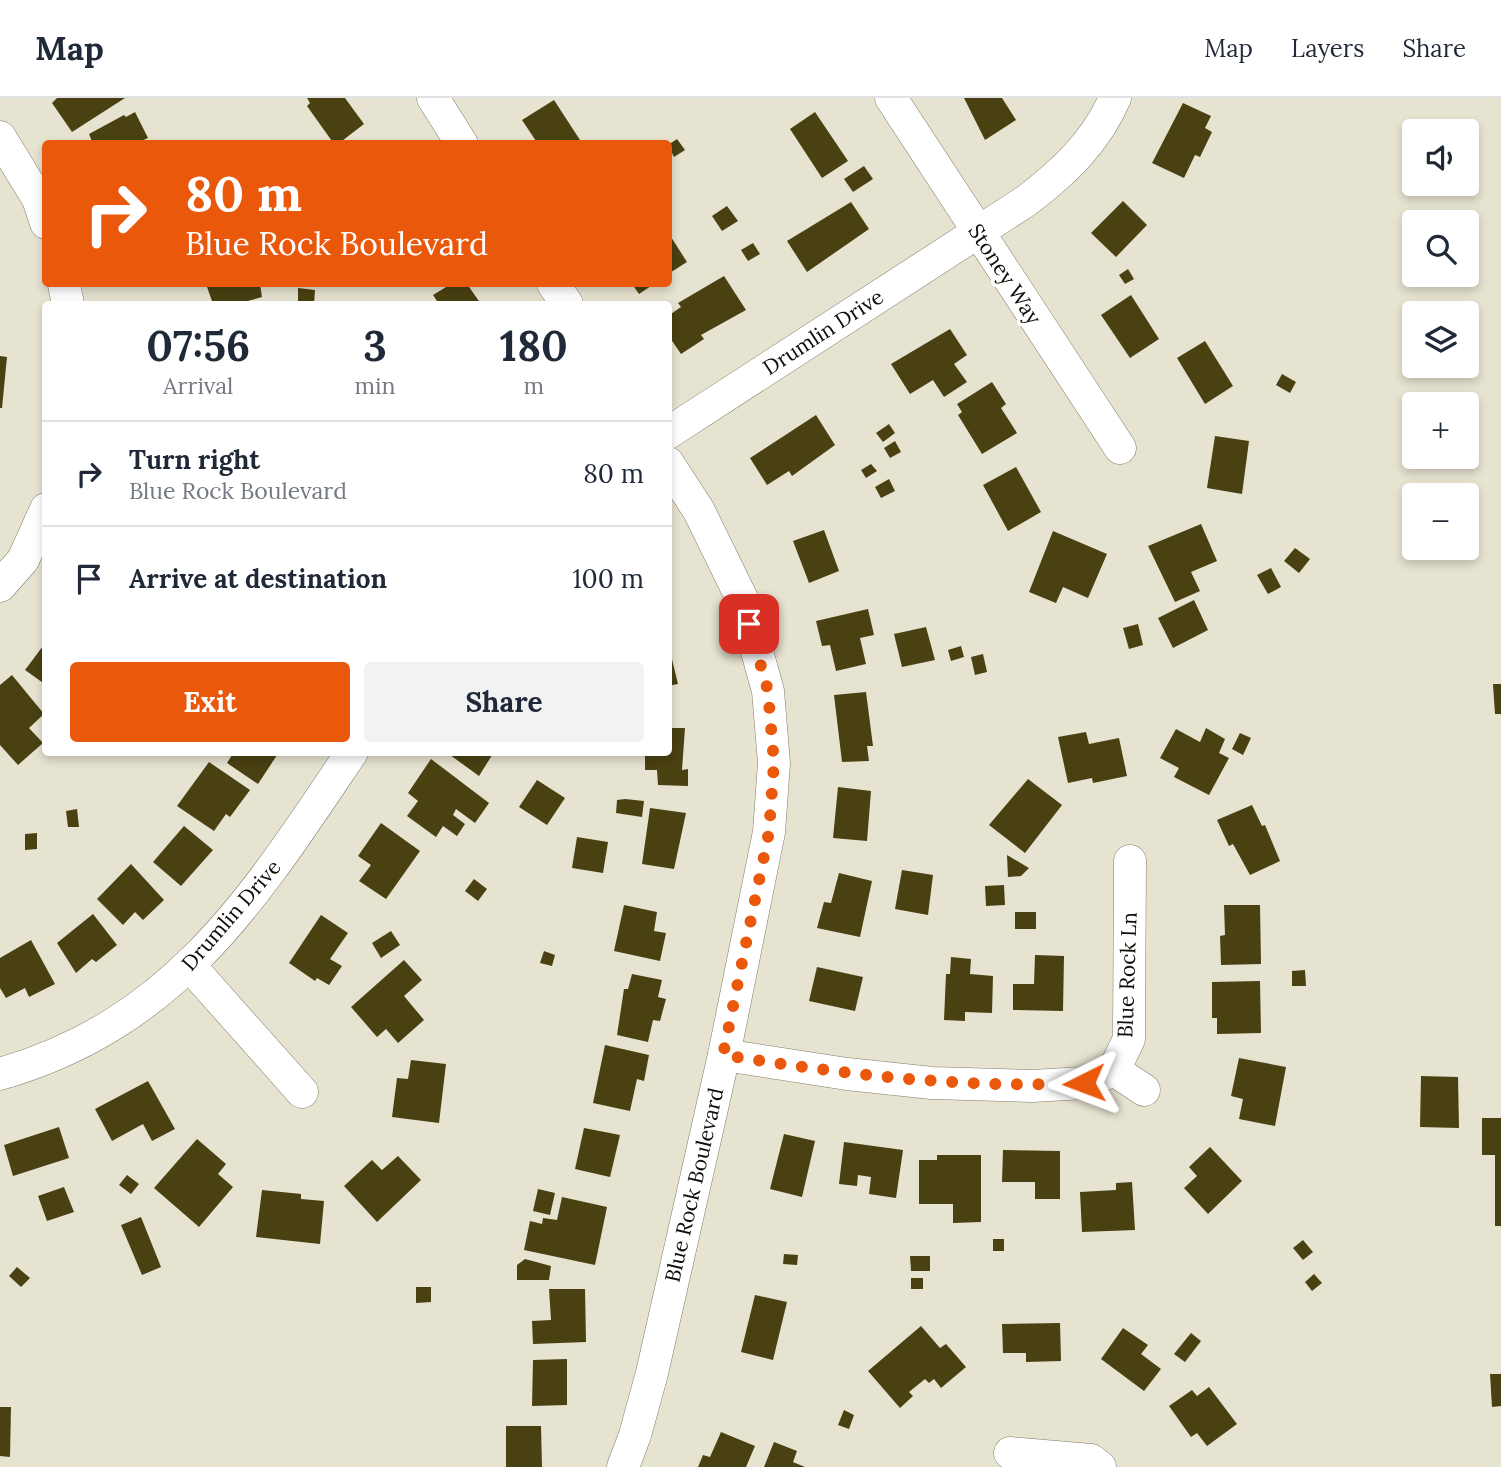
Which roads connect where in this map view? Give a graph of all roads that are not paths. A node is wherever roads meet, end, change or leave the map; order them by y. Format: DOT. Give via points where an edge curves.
graph roads {
  1 [pos="433,98"];
  2 [pos="891,98"];
  3 [pos="1115,98"];
  4 [pos="0,137"];
  5 [pos="459,140"];
  6 [pos="42,211"];
  7 [pos="977,232"];
  8 [pos="672,430"];
  9 [pos="1120,448"];
  10 [pos="672,469"];
  11 [pos="42,518"];
  12 [pos="0,586"];
  13 [pos="349,756"];
  14 [pos="1130,861"];
  15 [pos="190,966"];
  16 [pos="723,1055"];
  17 [pos="1114,1070"];
  18 [pos="0,1074"];
  19 [pos="1144,1090"];
  20 [pos="302,1093"];
  21 [pos="1010,1454"];
  22 [pos="623,1467"];
  23 [pos="1100,1467"];
  1 -- 5 [label="street"];
  2 -- 7 [label="street, Stoney Way"];
  3 -- 7 [label="street, Drumlin Drive" via="1093,140 1061,174"];
  4 -- 6 [label="street"];
  7 -- 8 [label="street, Drumlin Drive"];
  7 -- 9 [label="street, Stoney Way"];
  10 -- 16 [label="street, Blue Rock Boulevard" via="699,510 743,601 768,691 774,763 769,832"];
  11 -- 12 [label="street" via="23,561"];
  13 -- 15 [label="street, Drumlin Drive" via="283,855"];
  14 -- 17 [label="street, Blue Rock Ln" via="1129,1039"];
  15 -- 18 [label="street, Drumlin Drive" via="158,995 104,1030 33,1064"];
  15 -- 20 [label="street"];
  16 -- 17 [label="street" via="932,1083 1084,1083"];
  16 -- 22 [label="street, Blue Rock Boulevard" via="652,1373"];
  17 -- 19 [label="street"];
  21 -- 23 [label="street" via="1091,1460"];
}
